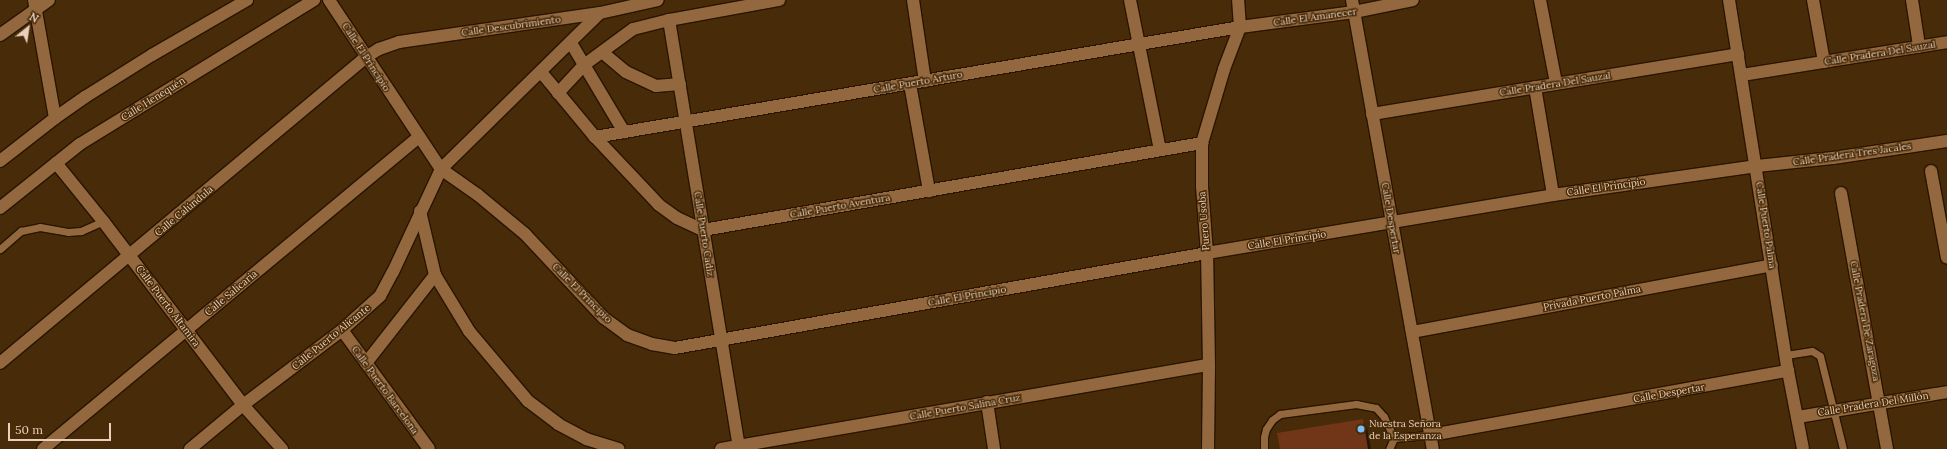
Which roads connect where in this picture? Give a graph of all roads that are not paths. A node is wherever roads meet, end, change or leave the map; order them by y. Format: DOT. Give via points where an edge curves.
graph roads {
  1 [pos="49,0"];
  2 [pos="248,0"];
  3 [pos="314,0"];
  4 [pos="328,0"];
  5 [pos="658,0"];
  6 [pos="779,0"];
  7 [pos="913,0"];
  8 [pos="1130,0"];
  9 [pos="1238,0"];
  10 [pos="1413,0"];
  11 [pos="1540,0"];
  12 [pos="1729,0"];
  13 [pos="1813,0"];
  14 [pos="1912,0"];
  15 [pos="35,4"];
  16 [pos="1353,6"];
  17 [pos="600,13"];
  18 [pos="669,20"];
  19 [pos="1240,27"];
  20 [pos="0,34"];
  21 [pos="1947,42"];
  22 [pos="571,43"];
  23 [pos="1138,45"];
  24 [pos="1919,46"];
  25 [pos="602,52"];
  26 [pos="1738,54"];
  27 [pos="366,57"];
  28 [pos="1824,62"];
  29 [pos="584,65"];
  30 [pos="541,72"];
  31 [pos="1742,75"];
  32 [pos="925,81"];
  33 [pos="1556,83"];
  34 [pos="680,84"];
  35 [pos="910,84"];
  36 [pos="1534,87"];
  37 [pos="558,94"];
  38 [pos="1372,114"];
  39 [pos="55,118"];
  40 [pos="686,122"];
  41 [pos="624,132"];
  42 [pos="419,137"];
  43 [pos="595,137"];
  44 [pos="1947,141"];
  45 [pos="1202,143"];
  46 [pos="1160,150"];
  47 [pos="0,161"];
  48 [pos="56,163"];
  49 [pos="1756,166"];
  50 [pos="441,169"];
  51 [pos="1931,171"];
  52 [pos="929,191"];
  53 [pos="1841,193"];
  54 [pos="1553,195"];
  55 [pos="0,208"];
  56 [pos="420,211"];
  57 [pos="103,221"];
  58 [pos="1392,223"];
  59 [pos="703,230"];
  60 [pos="0,249"];
  61 [pos="1207,253"];
  62 [pos="130,256"];
  63 [pos="1947,258"];
  64 [pos="1772,265"];
  65 [pos="435,275"];
  66 [pos="186,330"];
  67 [pos="342,330"];
  68 [pos="1412,332"];
  69 [pos="721,339"];
  70 [pos="1786,354"];
  71 [pos="0,363"];
  72 [pos="366,363"];
  73 [pos="1209,365"];
  74 [pos="1788,371"];
  75 [pos="1947,392"];
  76 [pos="987,402"];
  77 [pos="1880,404"];
  78 [pos="243,405"];
  79 [pos="1833,411"];
  80 [pos="1798,417"];
  81 [pos="1431,435"];
  82 [pos="1394,438"];
  83 [pos="739,448"];
  84 [pos="43,449"];
  85 [pos="190,449"];
  86 [pos="282,449"];
  87 [pos="429,449"];
  88 [pos="618,449"];
  89 [pos="721,449"];
  90 [pos="994,449"];
  91 [pos="1208,449"];
  92 [pos="1264,449"];
  93 [pos="1389,449"];
  94 [pos="1434,449"];
  95 [pos="1803,449"];
  96 [pos="1843,449"];
  97 [pos="1888,449"];
  1 -- 15 [label="street"];
  2 -- 39 [label="street" via="152,55"];
  3 -- 48 [label="street, Calle Henequén" via="80,144"];
  4 -- 27 [label="street, Calle El Principio"];
  5 -- 17 [label="street, Calle Descubrimiento"];
  6 -- 18 [label="street"];
  7 -- 32 [label="street"];
  8 -- 23 [label="street"];
  9 -- 19 [label="street, Puero Usoba"];
  10 -- 16 [label="street, Calle El Amanecer"];
  11 -- 33 [label="street"];
  12 -- 26 [label="street, Calle Puerto Palma"];
  13 -- 28 [label="street"];
  14 -- 24 [label="street"];
  15 -- 20 [label="street"];
  15 -- 39 [label="street"];
  16 -- 19 [label="street, Calle El Amanecer"];
  16 -- 38 [label="street, Calle Despertar"];
  17 -- 22 [label="street, Calle Puerto Alicante"];
  17 -- 27 [label="street, Calle Descubrimiento" via="399,42"];
  18 -- 25 [label="street" via="633,29"];
  18 -- 34 [label="street, Calle Puerto Cadiz"];
  19 -- 23 [label="street, Calle Puerto Arturo"];
  19 -- 45 [label="street, Puero Usoba" via="1224,69"];
  21 -- 24 [label="street, Calle Pradera Del Sauzal"];
  22 -- 29 [label="street"];
  22 -- 30 [label="street, Calle Puerto Alicante"];
  23 -- 32 [label="street, Calle Puerto Arturo"];
  23 -- 46 [label="street"];
  24 -- 28 [label="street, Calle Pradera Del Sauzal"];
  25 -- 29 [label="street"];
  25 -- 34 [label="street" via="626,72 656,86"];
  26 -- 31 [label="street, Calle Puerto Palma"];
  26 -- 33 [label="street, Calle Pradera Del Sauzal"];
  27 -- 42 [label="street, Calle El Principio"];
  27 -- 62 [label="street, Calle Calúndula"];
  28 -- 31 [label="street, Calle Pradera Del Sauzal"];
  29 -- 37 [label="street"];
  29 -- 41 [label="street"];
  30 -- 37 [label="street"];
  30 -- 50 [label="street, Calle Puerto Alicante"];
  31 -- 49 [label="street, Calle Puerto Palma"];
  32 -- 35 [label="street, Calle Puerto Arturo"];
  33 -- 36 [label="street, Calle Pradera Del Sauzal"];
  34 -- 40 [label="street, Calle Puerto Cadiz"];
  35 -- 40 [label="street, Calle Puerto Arturo"];
  35 -- 52 [label="street"];
  36 -- 38 [label="street, Calle Pradera Del Sauzal"];
  36 -- 54 [label="street"];
  37 -- 43 [label="street"];
  38 -- 58 [label="street, Calle Despertar"];
  39 -- 47 [label="street"];
  40 -- 41 [label="street, Calle Puerto Arturo"];
  40 -- 59 [label="street, Calle Puerto Cadiz"];
  41 -- 43 [label="street, Calle Puerto Arturo"];
  42 -- 50 [label="street, Calle El Principio"];
  42 -- 66 [label="street, Calle Salicaria"];
  43 -- 59 [label="street" via="659,205 677,218"];
  44 -- 49 [label="street, Calle Pradera Tres Jacales" via="1833,158"];
  45 -- 46 [label="street, Calle Puerto Aventura"];
  45 -- 61 [label="street, Puero Usoba"];
  46 -- 52 [label="street, Calle Puerto Aventura"];
  48 -- 55 [label="street, Calle Henequén"];
  48 -- 57 [label="street, Calle Puerto Altamira"];
  49 -- 54 [label="street, Calle El Principio"];
  49 -- 64 [label="street, Calle Puerto Palma"];
  50 -- 56 [label="street, Calle Puerto Alicante"];
  50 -- 69 [label="street, Calle El Principio" via="478,195 525,234 604,318 627,335 652,344 675,348"];
  51 -- 63 [label="street"];
  52 -- 59 [label="street, Calle Puerto Aventura"];
  53 -- 77 [label="street, Calle Pradera De Zaragoza"];
  54 -- 58 [label="street, Calle El Principio"];
  56 -- 65 [label="street"];
  56 -- 67 [label="street, Calle Puerto Alicante" via="380,296"];
  57 -- 60 [label="lane" via="81,231 68,232 40,227 21,232"];
  57 -- 62 [label="street, Calle Puerto Altamira"];
  58 -- 61 [label="street, Calle El Principio"];
  58 -- 68 [label="street, Calle Despertar"];
  59 -- 69 [label="street, Calle Puerto Cadiz"];
  61 -- 69 [label="street, Calle El Principio"];
  61 -- 73 [label="street, Puero Usoba"];
  62 -- 66 [label="street, Calle Puerto Altamira"];
  62 -- 71 [label="street, Calle Calúndula"];
  64 -- 68 [label="street, Privada Puerto Palma"];
  64 -- 70 [label="street, Calle Puerto Palma"];
  65 -- 72 [label="street"];
  65 -- 88 [label="street" via="469,332 528,401 558,424 586,439"];
  66 -- 78 [label="street, Calle Puerto Altamira"];
  66 -- 84 [label="street, Calle Salicaria"];
  67 -- 72 [label="street, Calle Puerto Barcelona"];
  67 -- 78 [label="street, Calle Puerto Alicante"];
  68 -- 81 [label="street, Calle Despertar"];
  69 -- 83 [label="street, Calle Puerto Cadiz"];
  70 -- 74 [label="street, Calle Puerto Palma"];
  70 -- 79 [label="lane" via="1812,351 1820,356"];
  72 -- 87 [label="street, Calle Puerto Barcelona"];
  73 -- 76 [label="street, Calle Puerto Salina Cruz"];
  73 -- 91 [label="street, Puero Usoba"];
  74 -- 80 [label="street, Calle Puerto Palma"];
  74 -- 81 [label="street, Calle Despertar"];
  75 -- 77 [label="street, Calle Pradera Del Millón"];
  76 -- 83 [label="street, Calle Puerto Salina Cruz"];
  76 -- 90 [label="street"];
  77 -- 79 [label="street, Calle Pradera Del Millón"];
  77 -- 97 [label="street, Calle Pradera De Zaragoza"];
  78 -- 85 [label="street, Calle Puerto Alicante"];
  78 -- 86 [label="street, Calle Puerto Altamira"];
  79 -- 80 [label="street, Calle Pradera Del Millón"];
  79 -- 96 [label="lane"];
  80 -- 95 [label="street, Calle Puerto Palma"];
  81 -- 82 [label="lane"];
  81 -- 94 [label="street, Calle Despertar"];
  82 -- 92 [label="lane" via="1384,417 1376,408 1356,404 1280,414 1266,428"];
  82 -- 93 [label="lane"];
  83 -- 89 [label="street, Calle Puerto Salina Cruz"];
}
